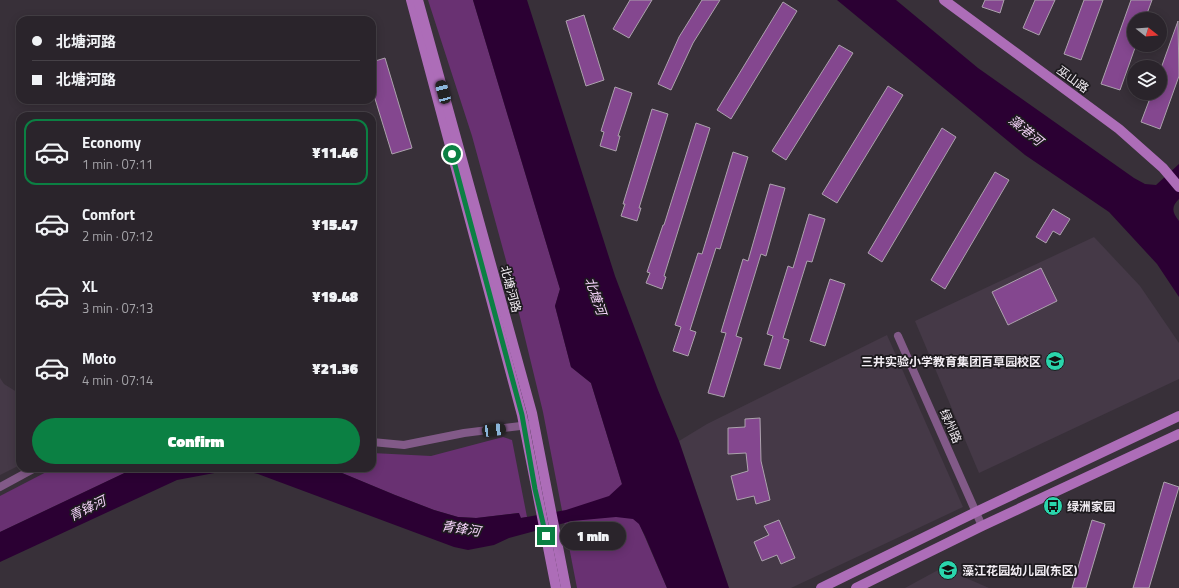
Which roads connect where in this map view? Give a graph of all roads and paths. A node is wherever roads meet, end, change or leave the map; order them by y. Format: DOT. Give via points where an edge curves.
graph roads {
  1 [pos="411,0"];
  2 [pos="418,0"];
  3 [pos="944,0"];
  4 [pos="1179,187"];
  5 [pos="898,336"];
  6 [pos="1179,416"];
  7 [pos="529,425"];
  8 [pos="1179,434"];
  9 [pos="376,442"];
  10 [pos="28,472"];
  11 [pos="0,487"];
  12 [pos="976,512"];
  13 [pos="982,526"];
  14 [pos="550,536"];
  15 [pos="556,588"];
  16 [pos="566,588"];
  17 [pos="821,588"];
  18 [pos="856,588"];
  1 -- 7 [label="main road, 北塘河路" via="520,408"];
  2 -- 7 [label="main road, 北塘河路" via="532,413"];
  3 -- 4 [label="main road, 巫山路" via="1119,129 1163,168"];
  5 -- 12 [label="street, 绿州路"];
  6 -- 12 [label="main road"];
  7 -- 9 [label="street" via="464,433 404,445"];
  7 -- 14 [label="main road, 北塘河路"];
  8 -- 13 [label="main road"];
  10 -- 11 [label="street"];
  12 -- 13 [label="street, 绿州路"];
  12 -- 17 [label="main road"];
  13 -- 18 [label="main road"];
  14 -- 15 [label="main road, 北塘河路"];
  14 -- 16 [label="main road, 北塘河路"];
}
